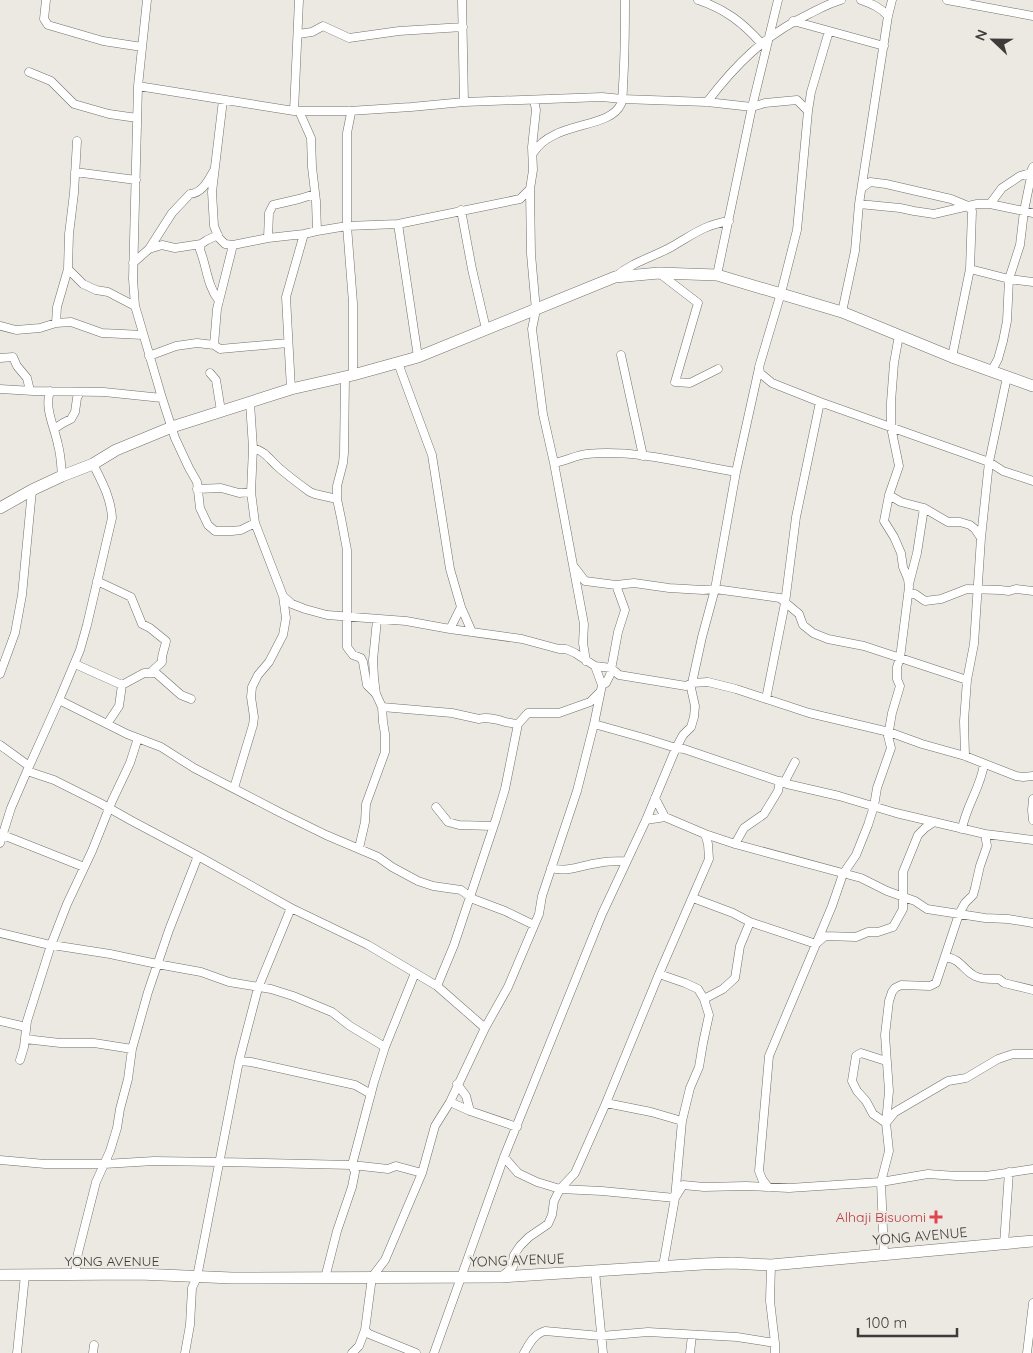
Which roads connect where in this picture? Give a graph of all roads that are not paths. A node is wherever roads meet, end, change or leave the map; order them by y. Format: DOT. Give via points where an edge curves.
graph roads {
  1 [pos="46,0"];
  2 [pos="147,0"];
  3 [pos="299,0"];
  4 [pos="462,0"];
  5 [pos="625,0"];
  6 [pos="698,0"];
  7 [pos="778,0"];
  8 [pos="841,0"];
  9 [pos="861,0"];
  10 [pos="892,0"];
  11 [pos="947,0"];
  12 [pos="888,16"];
  13 [pos="1033,16"];
  14 [pos="794,21"];
  15 [pos="463,27"];
  16 [pos="830,30"];
  17 [pos="298,34"];
  18 [pos="764,41"];
  19 [pos="884,46"];
  20 [pos="142,47"];
  21 [pos="29,72"];
  22 [pos="138,86"];
  23 [pos="622,99"];
  24 [pos="223,100"];
  25 [pos="534,100"];
  26 [pos="464,102"];
  27 [pos="707,102"];
  28 [pos="752,107"];
  29 [pos="297,111"];
  30 [pos="349,111"];
  31 [pos="808,111"];
  32 [pos="137,118"];
  33 [pos="77,141"];
  34 [pos="533,154"];
  35 [pos="1033,167"];
  36 [pos="215,168"];
  37 [pos="75,172"];
  38 [pos="136,180"];
  39 [pos="862,188"];
  40 [pos="530,189"];
  41 [pos="315,194"];
  42 [pos="859,204"];
  43 [pos="990,204"];
  44 [pos="968,206"];
  45 [pos="461,210"];
  46 [pos="1024,211"];
  47 [pos="1033,213"];
  48 [pos="729,221"];
  49 [pos="398,224"];
  50 [pos="347,226"];
  51 [pos="317,230"];
  52 [pos="304,234"];
  53 [pos="218,235"];
  54 [pos="268,238"];
  55 [pos="201,244"];
  56 [pos="233,245"];
  57 [pos="149,249"];
  58 [pos="133,263"];
  59 [pos="970,268"];
  60 [pos="68,269"];
  61 [pos="659,273"];
  62 [pos="717,275"];
  63 [pos="615,277"];
  64 [pos="1009,279"];
  65 [pos="1033,282"];
  66 [pos="781,293"];
  67 [pos="219,301"];
  68 [pos="135,306"];
  69 [pos="536,310"];
  70 [pos="842,312"];
  71 [pos="56,323"];
  72 [pos="1,326"];
  73 [pos="486,330"];
  74 [pos="143,335"];
  75 [pos="899,335"];
  76 [pos="288,343"];
  77 [pos="214,346"];
  78 [pos="621,355"];
  79 [pos="150,356"];
  80 [pos="418,357"];
  81 [pos="952,357"];
  82 [pos="0,358"];
  83 [pos="398,363"];
  84 [pos="759,367"];
  85 [pos="718,369"];
  86 [pos="991,372"];
  87 [pos="210,373"];
  88 [pos="349,376"];
  89 [pos="1007,377"];
  90 [pos="1033,386"];
  91 [pos="0,389"];
  92 [pos="291,389"];
  93 [pos="30,391"];
  94 [pos="50,391"];
  95 [pos="80,392"];
  96 [pos="162,398"];
  97 [pos="820,402"];
  98 [pos="250,403"];
  99 [pos="221,411"];
  100 [pos="172,427"];
  101 [pos="891,427"];
  102 [pos="54,430"];
  103 [pos="253,448"];
  104 [pos="643,456"];
  105 [pos="989,462"];
  106 [pos="554,463"];
  107 [pos="93,464"];
  108 [pos="736,472"];
  109 [pos="62,476"];
  110 [pos="1033,481"];
  111 [pos="198,489"];
  112 [pos="32,490"];
  113 [pos="251,492"];
  114 [pos="889,495"];
  115 [pos="336,499"];
  116 [pos="0,508"];
  117 [pos="924,508"];
  118 [pos="255,524"];
  119 [pos="981,538"];
  120 [pos="573,567"];
  121 [pos="97,581"];
  122 [pos="585,581"];
  123 [pos="616,585"];
  124 [pos="715,589"];
  125 [pos="578,590"];
  126 [pos="978,590"];
  127 [pos="1033,590"];
  128 [pos="908,591"];
  129 [pos="283,596"];
  130 [pos="785,603"];
  131 [pos="461,607"];
  132 [pos="348,617"];
  133 [pos="377,620"];
  134 [pos="450,629"];
  135 [pos="472,632"];
  136 [pos="3,658"];
  137 [pos="900,658"];
  138 [pos="586,661"];
  139 [pos="75,664"];
  140 [pos="595,666"];
  141 [pos="611,668"];
  142 [pos="150,673"];
  143 [pos="0,674"];
  144 [pos="967,680"];
  145 [pos="692,683"];
  146 [pos="122,685"];
  147 [pos="601,688"];
  148 [pos="376,694"];
  149 [pos="191,699"];
  150 [pos="766,699"];
  151 [pos="59,700"];
  152 [pos="382,707"];
  153 [pos="107,724"];
  154 [pos="518,724"];
  155 [pos="594,724"];
  156 [pos="889,732"];
  157 [pos="138,738"];
  158 [pos="0,745"];
  159 [pos="676,748"];
  160 [pos="965,756"];
  161 [pos="795,762"];
  162 [pos="984,764"];
  163 [pos="28,768"];
  164 [pos="1033,776"];
  165 [pos="782,782"];
  166 [pos="234,788"];
  167 [pos="655,798"];
  168 [pos="1033,799"];
  169 [pos="436,806"];
  170 [pos="874,806"];
  171 [pos="110,808"];
  172 [pos="665,817"];
  173 [pos="646,820"];
  174 [pos="1033,820"];
  175 [pos="3,822"];
  176 [pos="934,822"];
  177 [pos="494,826"];
  178 [pos="962,829"];
  179 [pos="705,834"];
  180 [pos="985,834"];
  181 [pos="1,839"];
  182 [pos="1033,840"];
  183 [pos="735,844"];
  184 [pos="359,848"];
  185 [pos="198,856"];
  186 [pos="626,861"];
  187 [pos="84,867"];
  188 [pos="551,868"];
  189 [pos="843,874"];
  190 [pos="903,896"];
  191 [pos="470,897"];
  192 [pos="693,898"];
  193 [pos="291,908"];
  194 [pos="959,914"];
  195 [pos="750,922"];
  196 [pos="1033,923"];
  197 [pos="534,925"];
  198 [pos="0,933"];
  199 [pos="816,944"];
  200 [pos="51,945"];
  201 [pos="945,957"];
  202 [pos="157,964"];
  203 [pos="415,973"];
  204 [pos="659,974"];
  205 [pos="437,986"];
  206 [pos="258,988"];
  207 [pos="1033,990"];
  208 [pos="704,999"];
  209 [pos="0,1021"];
  210 [pos="26,1027"];
  211 [pos="485,1028"];
  212 [pos="25,1039"];
  213 [pos="385,1047"];
  214 [pos="132,1049"];
  215 [pos="1033,1054"];
  216 [pos="20,1060"];
  217 [pos="239,1061"];
  218 [pos="886,1061"];
  219 [pos="374,1082"];
  220 [pos="457,1084"];
  221 [pos="355,1085"];
  222 [pos="371,1094"];
  223 [pos="450,1102"];
  224 [pos="606,1103"];
  225 [pos="470,1111"];
  226 [pos="682,1121"];
  227 [pos="886,1123"];
  228 [pos="517,1127"];
  229 [pos="504,1157"];
  230 [pos="0,1160"];
  231 [pos="220,1162"];
  232 [pos="104,1164"];
  233 [pos="352,1165"];
  234 [pos="1033,1169"];
  235 [pos="759,1171"];
  236 [pos="1010,1172"];
  237 [pos="422,1173"];
  238 [pos="882,1182"];
  239 [pos="746,1186"];
  240 [pos="768,1187"];
  241 [pos="560,1189"];
  242 [pos="675,1198"];
  243 [pos="1033,1241"];
  244 [pos="1004,1244"];
  245 [pos="884,1254"];
  246 [pos="770,1265"];
  247 [pos="663,1266"];
  248 [pos="595,1271"];
  249 [pos="0,1275"];
  250 [pos="25,1275"];
  251 [pos="75,1275"];
  252 [pos="197,1277"];
  253 [pos="372,1277"];
  254 [pos="461,1277"];
  255 [pos="501,1277"];
  256 [pos="325,1278"];
  257 [pos="1033,1303"];
  258 [pos="365,1330"];
  259 [pos="692,1335"];
  260 [pos="601,1336"];
  261 [pos="775,1343"];
  262 [pos="17,1353"];
  263 [pos="185,1353"];
  264 [pos="352,1353"];
  265 [pos="416,1353"];
  266 [pos="434,1353"];
  267 [pos="524,1353"];
  268 [pos="602,1353"];
  269 [pos="690,1353"];
  270 [pos="775,1353"];
  271 [pos="1027,1353"];
  1 -- 20 [label="street" via="44,18 48,25 103,41"];
  2 -- 20 [label="street"];
  3 -- 17 [label="street"];
  4 -- 15 [label="street"];
  5 -- 23 [label="street"];
  6 -- 18 [label="street" via="725,11"];
  7 -- 18 [label="street"];
  8 -- 14 [label="street"];
  9 -- 12 [label="street" via="875,5"];
  10 -- 12 [label="street"];
  11 -- 13 [label="street"];
  12 -- 19 [label="street"];
  14 -- 16 [label="street"];
  14 -- 18 [label="street"];
  15 -- 17 [label="street" via="349,38 323,26"];
  15 -- 26 [label="street"];
  16 -- 19 [label="street"];
  16 -- 31 [label="street"];
  17 -- 29 [label="street"];
  18 -- 27 [label="street" via="739,63"];
  18 -- 28 [label="street"];
  19 -- 39 [label="street"];
  20 -- 22 [label="street"];
  21 -- 32 [label="street" via="51,81 74,104"];
  22 -- 24 [label="street"];
  22 -- 32 [label="street"];
  23 -- 25 [label="street"];
  23 -- 27 [label="street"];
  23 -- 34 [label="street" via="610,116 555,134"];
  24 -- 29 [label="street"];
  24 -- 36 [label="street"];
  25 -- 26 [label="street"];
  25 -- 34 [label="street"];
  26 -- 30 [label="street"];
  27 -- 28 [label="street"];
  28 -- 31 [label="street" via="797,100"];
  28 -- 48 [label="street"];
  29 -- 30 [label="street"];
  29 -- 41 [label="street" via="311,138"];
  30 -- 50 [label="street"];
  31 -- 66 [label="street" via="797,230"];
  32 -- 38 [label="street"];
  33 -- 37 [label="street"];
  34 -- 40 [label="street"];
  35 -- 43 [label="street" via="1030,173 1002,188"];
  35 -- 46 [label="street"];
  36 -- 53 [label="street" via="212,192 214,226"];
  36 -- 57 [label="street" via="206,185 190,194 172,213"];
  37 -- 38 [label="street"];
  37 -- 60 [label="street"];
  38 -- 58 [label="street"];
  39 -- 42 [label="street"];
  39 -- 44 [label="street" via="870,182 886,184"];
  40 -- 45 [label="street" via="520,199"];
  40 -- 69 [label="street"];
  41 -- 51 [label="street"];
  41 -- 54 [label="street" via="273,205 269,213"];
  42 -- 44 [label="street" via="934,214"];
  42 -- 70 [label="street" via="855,251"];
  43 -- 44 [label="street"];
  43 -- 46 [label="street"];
  44 -- 59 [label="street" via="972,211"];
  45 -- 49 [label="street"];
  45 -- 73 [label="street"];
  46 -- 47 [label="street"];
  46 -- 64 [label="street" via="1020,244"];
  48 -- 62 [label="street"];
  48 -- 63 [label="street" via="700,229"];
  49 -- 50 [label="street"];
  49 -- 80 [label="street"];
  50 -- 51 [label="street"];
  50 -- 88 [label="street" via="353,304"];
  51 -- 52 [label="street"];
  52 -- 54 [label="street"];
  52 -- 76 [label="street" via="286,297"];
  53 -- 55 [label="street"];
  53 -- 56 [label="street" via="225,244"];
  54 -- 56 [label="street"];
  55 -- 57 [label="street" via="175,248 162,245"];
  55 -- 67 [label="street" via="209,283"];
  56 -- 67 [label="street"];
  57 -- 58 [label="street"];
  58 -- 68 [label="street"];
  59 -- 64 [label="street"];
  59 -- 81 [label="street"];
  60 -- 68 [label="street" via="83,284"];
  60 -- 71 [label="street"];
  61 -- 62 [label="street"];
  61 -- 63 [label="street"];
  61 -- 85 [label="street" via="698,303 675,382 690,383"];
  62 -- 66 [label="street"];
  63 -- 69 [label="street"];
  64 -- 65 [label="street"];
  64 -- 86 [label="street" via="1003,341"];
  66 -- 70 [label="street"];
  66 -- 84 [label="street"];
  67 -- 77 [label="street"];
  68 -- 74 [label="street"];
  69 -- 73 [label="street"];
  69 -- 106 [label="street" via="532,329 543,414"];
  70 -- 75 [label="street"];
  71 -- 72 [label="street" via="16,330"];
  71 -- 74 [label="street" via="71,322 102,333"];
  73 -- 80 [label="street"];
  74 -- 79 [label="street"];
  75 -- 81 [label="street"];
  75 -- 101 [label="street" via="890,402"];
  76 -- 77 [label="street"];
  76 -- 92 [label="street"];
  77 -- 79 [label="street" via="197,343 176,346"];
  78 -- 104 [label="street"];
  79 -- 96 [label="street"];
  80 -- 83 [label="street"];
  81 -- 86 [label="street"];
  82 -- 93 [label="street" via="13,357"];
  83 -- 88 [label="street"];
  83 -- 131 [label="street" via="432,455 450,569"];
  84 -- 97 [label="street" via="760,373 772,384"];
  84 -- 108 [label="street"];
  86 -- 89 [label="street"];
  87 -- 99 [label="street" via="216,380"];
  88 -- 92 [label="street"];
  88 -- 115 [label="street" via="343,463"];
  89 -- 90 [label="street"];
  89 -- 105 [label="street"];
  91 -- 93 [label="street"];
  92 -- 98 [label="street"];
  93 -- 94 [label="street"];
  94 -- 95 [label="street"];
  94 -- 102 [label="street" via="48,397"];
  95 -- 96 [label="street"];
  95 -- 102 [label="street" via="71,419"];
  96 -- 100 [label="street"];
  97 -- 101 [label="street"];
  97 -- 130 [label="street" via="796,517"];
  98 -- 99 [label="street"];
  98 -- 103 [label="street"];
  99 -- 100 [label="street"];
  100 -- 107 [label="street" via="116,450"];
  100 -- 111 [label="street"];
  101 -- 105 [label="street"];
  101 -- 114 [label="street" via="900,466"];
  102 -- 109 [label="street"];
  103 -- 113 [label="street"];
  103 -- 115 [label="street" via="265,453 310,492"];
  104 -- 106 [label="street" via="586,454"];
  104 -- 108 [label="street"];
  105 -- 110 [label="street" via="1003,471"];
  105 -- 119 [label="street"];
  106 -- 120 [label="street"];
  107 -- 109 [label="street"];
  107 -- 121 [label="street" via="109,498 112,518"];
  108 -- 124 [label="street"];
  109 -- 112 [label="street"];
  111 -- 113 [label="street"];
  111 -- 118 [label="street" via="200,508 208,525 215,531 236,530"];
  112 -- 116 [label="street"];
  112 -- 136 [label="street" via="22,595 15,633"];
  113 -- 118 [label="street"];
  114 -- 117 [label="street"];
  114 -- 128 [label="street" via="884,520 901,553"];
  115 -- 132 [label="street" via="346,550"];
  117 -- 119 [label="street" via="948,522 970,525"];
  117 -- 128 [label="street"];
  118 -- 129 [label="street"];
  119 -- 126 [label="street"];
  120 -- 122 [label="street"];
  120 -- 125 [label="street"];
  121 -- 139 [label="street"];
  121 -- 142 [label="street" via="131,597 142,624 166,642 161,654 162,662"];
  122 -- 123 [label="street"];
  122 -- 125 [label="street"];
  123 -- 124 [label="street" via="634,583"];
  123 -- 141 [label="street" via="625,610"];
  124 -- 130 [label="street" via="780,598"];
  124 -- 145 [label="street"];
  125 -- 138 [label="street"];
  126 -- 127 [label="street"];
  126 -- 128 [label="street" via="925,601"];
  126 -- 144 [label="street" via="974,644"];
  128 -- 137 [label="street"];
  129 -- 132 [label="street" via="305,609"];
  129 -- 166 [label="street" via="286,618 282,635 252,687 253,725"];
  130 -- 137 [label="street" via="799,614 803,625 813,633"];
  130 -- 150 [label="street"];
  131 -- 134 [label="street"];
  131 -- 135 [label="street"];
  132 -- 133 [label="street"];
  132 -- 148 [label="street" via="347,647 363,662 367,684"];
  133 -- 134 [label="street" via="406,621"];
  133 -- 148 [label="street" via="373,660"];
  134 -- 135 [label="street"];
  135 -- 138 [label="street" via="566,649"];
  136 -- 143 [label="street"];
  137 -- 144 [label="street"];
  137 -- 156 [label="street" via="897,680 900,686"];
  138 -- 140 [label="street"];
  139 -- 146 [label="street"];
  139 -- 151 [label="street"];
  140 -- 141 [label="street"];
  140 -- 147 [label="street"];
  141 -- 145 [label="street" via="619,675 686,686"];
  141 -- 147 [label="street"];
  142 -- 146 [label="street"];
  142 -- 149 [label="street" via="156,673 181,695"];
  144 -- 160 [label="street"];
  145 -- 150 [label="street" via="708,682"];
  145 -- 159 [label="street" via="694,718"];
  146 -- 153 [label="street" via="119,706"];
  147 -- 154 [label="street" via="590,702 559,713 528,713"];
  147 -- 155 [label="street"];
  148 -- 152 [label="street"];
  150 -- 156 [label="street" via="809,714"];
  151 -- 153 [label="street"];
  151 -- 163 [label="street"];
  152 -- 154 [label="street" via="444,712"];
  152 -- 184 [label="street" via="384,752 366,804"];
  153 -- 157 [label="street"];
  154 -- 177 [label="street"];
  155 -- 159 [label="street"];
  155 -- 188 [label="street" via="577,791"];
  156 -- 160 [label="street"];
  156 -- 170 [label="street" via="890,748"];
  157 -- 166 [label="street" via="162,747 190,766"];
  157 -- 171 [label="street"];
  158 -- 163 [label="street"];
  159 -- 165 [label="street"];
  159 -- 167 [label="street"];
  160 -- 162 [label="street"];
  161 -- 165 [label="street"];
  162 -- 164 [label="street" via="1016,776"];
  162 -- 178 [label="street"];
  163 -- 171 [label="street"];
  163 -- 175 [label="street"];
  165 -- 170 [label="street"];
  165 -- 183 [label="street" via="764,814 744,828"];
  166 -- 184 [label="street" via="317,831"];
  167 -- 172 [label="street"];
  167 -- 173 [label="street"];
  168 -- 174 [label="street"];
  169 -- 177 [label="street" via="448,822"];
  170 -- 176 [label="street"];
  170 -- 189 [label="street" via="856,855"];
  171 -- 185 [label="street"];
  171 -- 187 [label="street"];
  172 -- 173 [label="street"];
  172 -- 179 [label="street"];
  173 -- 186 [label="street"];
  175 -- 181 [label="street"];
  176 -- 178 [label="street"];
  176 -- 190 [label="street" via="918,834 904,872"];
  177 -- 191 [label="street"];
  178 -- 180 [label="street"];
  179 -- 183 [label="street"];
  179 -- 192 [label="street" via="709,859"];
  180 -- 182 [label="street"];
  180 -- 194 [label="street" via="986,846 973,895"];
  181 -- 187 [label="street"];
  183 -- 189 [label="street"];
  184 -- 191 [label="street" via="418,881 461,890"];
  185 -- 193 [label="street"];
  185 -- 202 [label="street"];
  186 -- 188 [label="street" via="601,862 566,870"];
  186 -- 228 [label="street"];
  187 -- 200 [label="street"];
  188 -- 197 [label="street" via="540,914"];
  189 -- 190 [label="street"];
  189 -- 199 [label="street"];
  190 -- 194 [label="street" via="927,909"];
  190 -- 199 [label="street" via="903,908 893,927 856,937 825,936"];
  191 -- 197 [label="street"];
  191 -- 205 [label="street"];
  192 -- 195 [label="street"];
  192 -- 204 [label="street"];
  193 -- 203 [label="street" via="368,945"];
  193 -- 206 [label="street"];
  194 -- 196 [label="street"];
  194 -- 201 [label="street"];
  195 -- 199 [label="street"];
  195 -- 208 [label="street" via="740,946 735,978"];
  197 -- 211 [label="street" via="508,987"];
  198 -- 200 [label="street"];
  199 -- 235 [label="street" via="769,1056"];
  200 -- 202 [label="street"];
  200 -- 210 [label="street"];
  201 -- 207 [label="street" via="951,957 974,975 987,980 999,979"];
  201 -- 218 [label="street" via="933,986 900,985 892,992 884,1035"];
  202 -- 206 [label="street"];
  202 -- 214 [label="street"];
  203 -- 205 [label="street"];
  203 -- 213 [label="street"];
  204 -- 208 [label="street" via="698,989"];
  204 -- 224 [label="street"];
  205 -- 211 [label="street"];
  206 -- 213 [label="street" via="293,996 332,1012"];
  206 -- 217 [label="street"];
  208 -- 226 [label="street" via="709,1015 699,1068"];
  209 -- 210 [label="street"];
  210 -- 212 [label="street"];
  211 -- 220 [label="street"];
  212 -- 214 [label="street"];
  212 -- 216 [label="street"];
  213 -- 219 [label="street"];
  214 -- 232 [label="street" via="117,1128"];
  215 -- 227 [label="street" via="1013,1054 966,1078 948,1081 895,1112"];
  217 -- 221 [label="street"];
  217 -- 231 [label="street"];
  218 -- 227 [label="street" via="889,1091"];
  218 -- 227 [label="street" via="861,1052 856,1056 852,1081 872,1114"];
  219 -- 221 [label="street"];
  219 -- 222 [label="street"];
  220 -- 223 [label="street"];
  220 -- 225 [label="street" via="466,1096"];
  221 -- 222 [label="street"];
  222 -- 233 [label="street"];
  223 -- 225 [label="street"];
  223 -- 237 [label="street" via="435,1126"];
  224 -- 226 [label="street"];
  224 -- 241 [label="street" via="575,1173"];
  225 -- 228 [label="street"];
  226 -- 242 [label="street"];
  227 -- 238 [label="street" via="889,1152"];
  228 -- 229 [label="street"];
  229 -- 241 [label="street" via="518,1173"];
  229 -- 254 [label="street"];
  230 -- 232 [label="street"];
  231 -- 232 [label="street"];
  231 -- 233 [label="street"];
  231 -- 252 [label="street"];
  232 -- 251 [label="street" via="96,1182"];
  233 -- 237 [label="street" via="388,1169 396,1166"];
  233 -- 256 [label="street" via="355,1172 352,1187"];
  234 -- 236 [label="street"];
  235 -- 239 [label="street"];
  235 -- 240 [label="street"];
  236 -- 238 [label="street" via="986,1176 928,1174"];
  236 -- 244 [label="street"];
  237 -- 253 [label="street" via="385,1260"];
  238 -- 240 [label="street"];
  238 -- 245 [label="street"];
  239 -- 240 [label="street"];
  239 -- 242 [label="street" via="683,1186"];
  241 -- 242 [label="street"];
  241 -- 255 [label="street" via="548,1224 520,1246 514,1255 513,1267"];
  242 -- 247 [label="street"];
  243 -- 244 [label="street, YONG AVENUE"];
  244 -- 245 [label="street, YONG AVENUE"];
  245 -- 246 [label="street, YONG AVENUE"];
  246 -- 247 [label="street, YONG AVENUE" via="732,1262"];
  246 -- 261 [label="street"];
  247 -- 248 [label="street, YONG AVENUE"];
  248 -- 255 [label="street, YONG AVENUE"];
  248 -- 260 [label="street"];
  249 -- 250 [label="street, YONG AVENUE"];
  250 -- 251 [label="street, YONG AVENUE"];
  250 -- 262 [label="street"];
  251 -- 252 [label="street, YONG AVENUE"];
  252 -- 256 [label="street, YONG AVENUE"];
  252 -- 263 [label="street" via="192,1288"];
  253 -- 254 [label="street, YONG AVENUE"];
  253 -- 256 [label="street, YONG AVENUE"];
  253 -- 258 [label="street"];
  254 -- 255 [label="street, YONG AVENUE"];
  254 -- 266 [label="street"];
  257 -- 271 [label="street"];
  258 -- 264 [label="street" via="359,1346"];
  258 -- 265 [label="street"];
  259 -- 260 [label="street" via="648,1332"];
  259 -- 261 [label="street"];
  259 -- 269 [label="street"];
  260 -- 267 [label="street" via="539,1333"];
  260 -- 268 [label="street"];
  261 -- 270 [label="street"];
}
